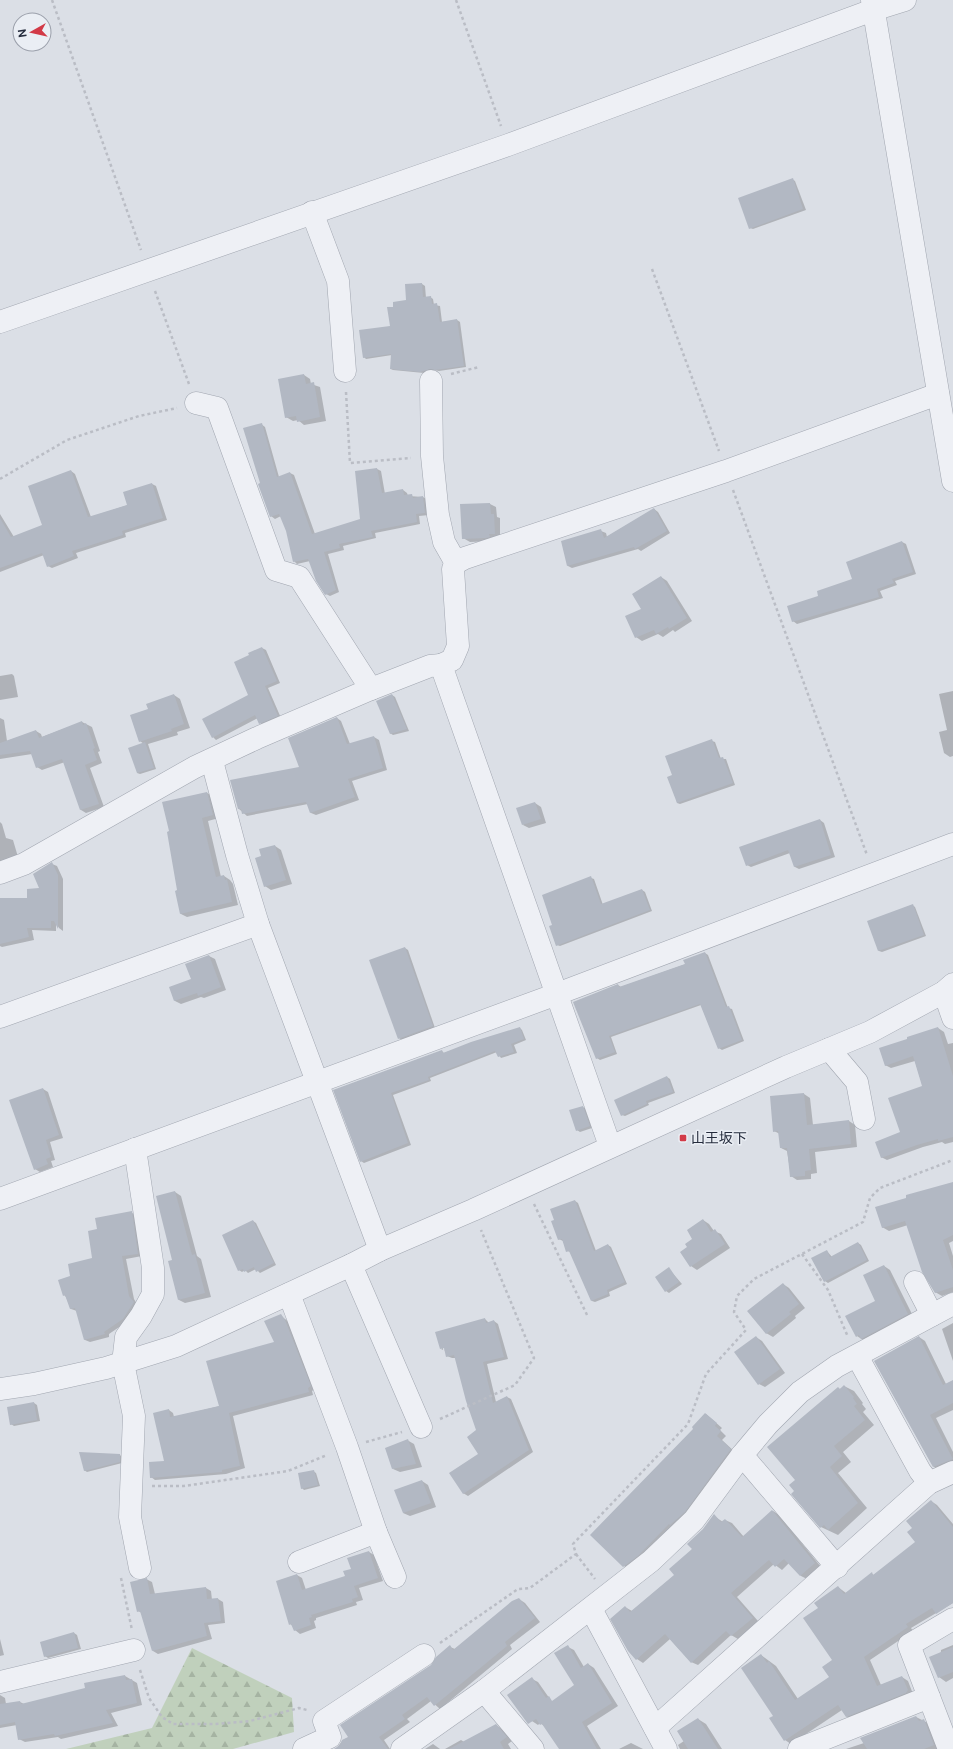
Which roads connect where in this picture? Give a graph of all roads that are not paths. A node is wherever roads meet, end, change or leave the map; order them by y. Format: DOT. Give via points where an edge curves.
graph roads {
  1 [pos="905,0"];
  2 [pos="873,5"];
  3 [pos="312,212"];
  4 [pos="0,322"];
  5 [pos="345,371"];
  6 [pos="431,381"];
  7 [pos="938,394"];
  8 [pos="196,403"];
  9 [pos="953,480"];
  10 [pos="456,563"];
  11 [pos="441,665"];
  12 [pos="371,688"];
  13 [pos="212,761"];
  14 [pos="953,844"];
  15 [pos="0,873"];
  16 [pos="258,924"];
  17 [pos="948,988"];
  18 [pos="557,994"];
  19 [pos="0,1017"];
  20 [pos="953,1018"];
  21 [pos="829,1049"];
  22 [pos="317,1082"];
  23 [pos="864,1119"];
  24 [pos="610,1146"];
  25 [pos="135,1149"];
  26 [pos="0,1198"];
  27 [pos="380,1250"];
  28 [pos="351,1265"];
  29 [pos="915,1282"];
  30 [pos="289,1294"];
  31 [pos="953,1304"];
  32 [pos="932,1315"];
  33 [pos="857,1356"];
  34 [pos="123,1363"];
  35 [pos="0,1389"];
  36 [pos="421,1427"];
  37 [pos="742,1454"];
  38 [pos="953,1472"];
  39 [pos="929,1483"];
  40 [pos="376,1532"];
  41 [pos="311,1564"];
  42 [pos="837,1567"];
  43 [pos="140,1568"];
  44 [pos="395,1578"];
  45 [pos="591,1609"];
  46 [pos="953,1619"];
  47 [pos="134,1650"];
  48 [pos="424,1655"];
  49 [pos="0,1682"];
  50 [pos="484,1691"];
  51 [pos="929,1697"];
  52 [pos="655,1728"];
  53 [pos="304,1749"];
  54 [pos="402,1749"];
  55 [pos="533,1749"];
  56 [pos="666,1749"];
  57 [pos="799,1749"];
  58 [pos="949,1749"];
  1 -- 2 [label="street"];
  2 -- 3 [label="street" via="508,145"];
  2 -- 7 [label="street"];
  3 -- 4 [label="street"];
  3 -- 5 [label="street" via="338,281"];
  6 -- 10 [label="street" via="432,456 441,529 444,542"];
  7 -- 9 [label="street"];
  7 -- 10 [label="street" via="726,471"];
  8 -- 12 [label="street" via="217,408 276,570 299,577"];
  10 -- 11 [label="street" via="453,569 458,646 452,660"];
  11 -- 12 [label="street" via="430,666"];
  11 -- 18 [label="street"];
  12 -- 13 [label="street" via="257,738"];
  13 -- 15 [label="street" via="195,768 24,864"];
  13 -- 16 [label="street"];
  14 -- 18 [label="street"];
  16 -- 19 [label="street"];
  16 -- 22 [label="street"];
  17 -- 20 [label="street"];
  17 -- 21 [label="street" via="870,1032"];
  18 -- 22 [label="street"];
  18 -- 24 [label="street"];
  21 -- 23 [label="street" via="857,1082"];
  21 -- 24 [label="street"];
  22 -- 25 [label="street"];
  22 -- 27 [label="street"];
  24 -- 27 [label="street"];
  25 -- 26 [label="street"];
  25 -- 34 [label="street" via="153,1268 153,1294 126,1337"];
  27 -- 28 [label="street"];
  28 -- 30 [label="street"];
  28 -- 36 [label="street"];
  29 -- 32 [label="street"];
  30 -- 34 [label="street" via="176,1346"];
  30 -- 40 [label="street"];
  31 -- 32 [label="street"];
  32 -- 33 [label="street"];
  33 -- 37 [label="street" via="837,1366 800,1392"];
  33 -- 39 [label="street" via="920,1472"];
  34 -- 35 [label="street" via="34,1384"];
  34 -- 43 [label="street" via="134,1416 130,1517"];
  37 -- 42 [label="street"];
  37 -- 45 [label="street" via="694,1520 651,1561"];
  38 -- 39 [label="street"];
  39 -- 42 [label="street"];
  40 -- 41 [label="street"];
  40 -- 44 [label="street"];
  42 -- 52 [label="street"];
  45 -- 50 [label="street"];
  45 -- 52 [label="street"];
  46 -- 51 [label="street" via="909,1645"];
  47 -- 49 [label="street"];
  48 -- 53 [label="street" via="324,1721 330,1737"];
  50 -- 54 [label="street"];
  50 -- 55 [label="street"];
  51 -- 57 [label="street"];
  51 -- 58 [label="street"];
  52 -- 56 [label="street"];
}
